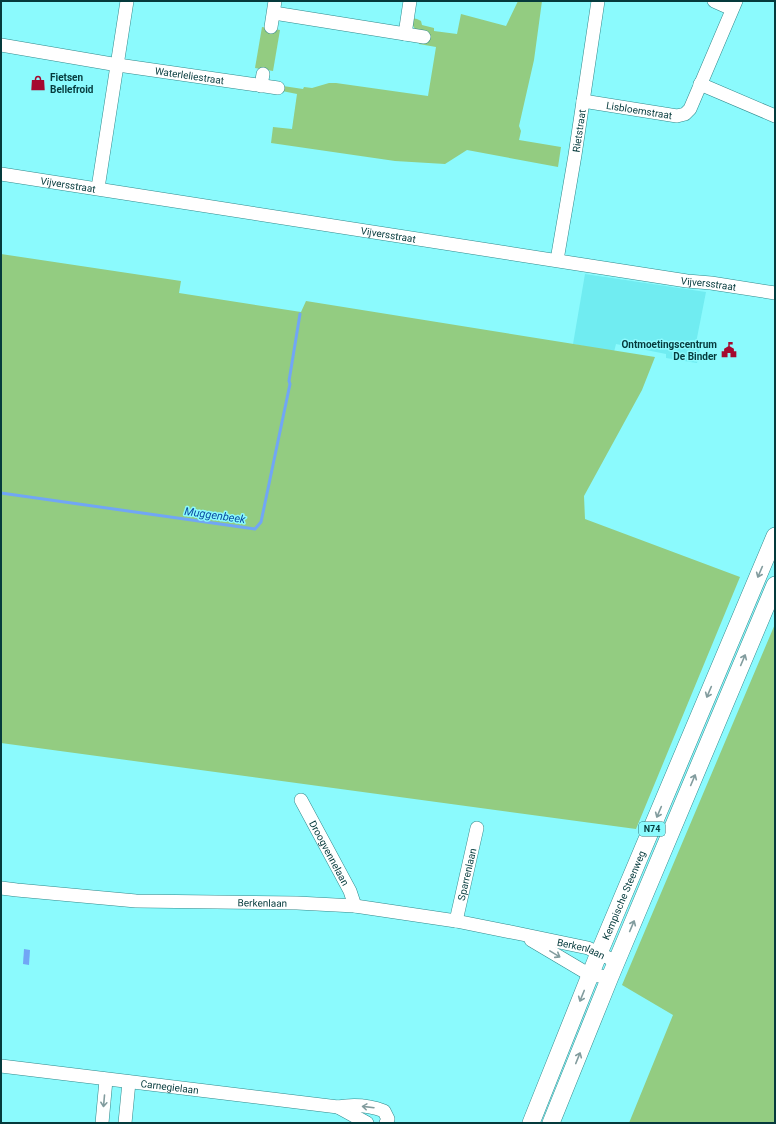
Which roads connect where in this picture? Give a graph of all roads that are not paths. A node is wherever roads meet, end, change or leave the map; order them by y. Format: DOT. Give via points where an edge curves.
graph roads {
  1 [pos="127,1"];
  2 [pos="410,1"];
  3 [pos="598,1"];
  4 [pos="714,1"];
  5 [pos="734,5"];
  6 [pos="274,7"];
  7 [pos="271,27"];
  8 [pos="405,34"];
  9 [pos="424,37"];
  10 [pos="1,45"];
  11 [pos="118,65"];
  12 [pos="700,84"];
  13 [pos="278,88"];
  14 [pos="583,101"];
  15 [pos="775,116"];
  16 [pos="1,174"];
  17 [pos="98,188"];
  18 [pos="557,260"];
  19 [pos="775,293"];
  20 [pos="775,536"];
  21 [pos="775,585"];
  22 [pos="301,800"];
  23 [pos="477,828"];
  24 [pos="1,888"];
  25 [pos="355,906"];
  26 [pos="456,920"];
  27 [pos="521,934"];
  28 [pos="599,953"];
  29 [pos="614,970"];
  30 [pos="590,975"];
  31 [pos="1,1066"];
  32 [pos="106,1080"];
  33 [pos="129,1082"];
  34 [pos="338,1107"];
  35 [pos="102,1123"];
  36 [pos="125,1123"];
  37 [pos="367,1123"];
  38 [pos="386,1123"];
  39 [pos="531,1123"];
  40 [pos="551,1123"];
  1 -- 11 [label="street"];
  2 -- 8 [label="street"];
  3 -- 14 [label="street, Rietstraat"];
  4 -- 5 [label="street, Lisbloemstraat"];
  5 -- 12 [label="street, Lisbloemstraat"];
  6 -- 7 [label="street"];
  6 -- 8 [label="street"];
  8 -- 9 [label="street"];
  10 -- 11 [label="street, Waterleliestraat"];
  11 -- 13 [label="street, Waterleliestraat" via="262,80"];
  11 -- 17 [label="street"];
  12 -- 14 [label="street, Lisbloemstraat" via="690,109 685,114 677,116"];
  12 -- 15 [label="street"];
  14 -- 18 [label="street, Rietstraat"];
  16 -- 17 [label="street, Vijversstraat"];
  17 -- 18 [label="street, Vijversstraat"];
  18 -- 19 [label="street, Vijversstraat"];
  20 -- 28 [label="main road, Kempische Steenweg / N74, one-way"];
  29 -- 21 [label="main road, Kempische Steenweg / N74, one-way"];
  22 -- 25 [label="street, Droogvennelaan"];
  23 -- 26 [label="street, Sparrenlaan"];
  24 -- 25 [label="street, Berkenlaan" via="136,901"];
  25 -- 26 [label="street, Berkenlaan"];
  26 -- 27 [label="street, Berkenlaan"];
  27 -- 28 [label="street, Berkenlaan" via="588,948"];
  27 -- 30 [label="street, Berkenlaan, one-way"];
  28 -- 29 [label="street, Berkenlaan"];
  28 -- 30 [label="main road, Kempische Steenweg / N74"];
  29 -- 30 [label="street, Berkenlaan"];
  40 -- 29 [label="main road, Kempische Steenweg / N74, one-way"];
  30 -- 39 [label="main road, Kempische Steenweg / N74, one-way"];
  31 -- 32 [label="street, Carnegielaan"];
  32 -- 33 [label="street, Carnegielaan"];
  32 -- 35 [label="street, one-way"];
  33 -- 34 [label="street, Carnegielaan"];
  33 -- 36 [label="street"];
  34 -- 37 [label="street, Carnegielaan"];
  38 -- 34 [label="street, Carnegielaan, one-way" via="388,1119 384,1111 374,1107"];
}
